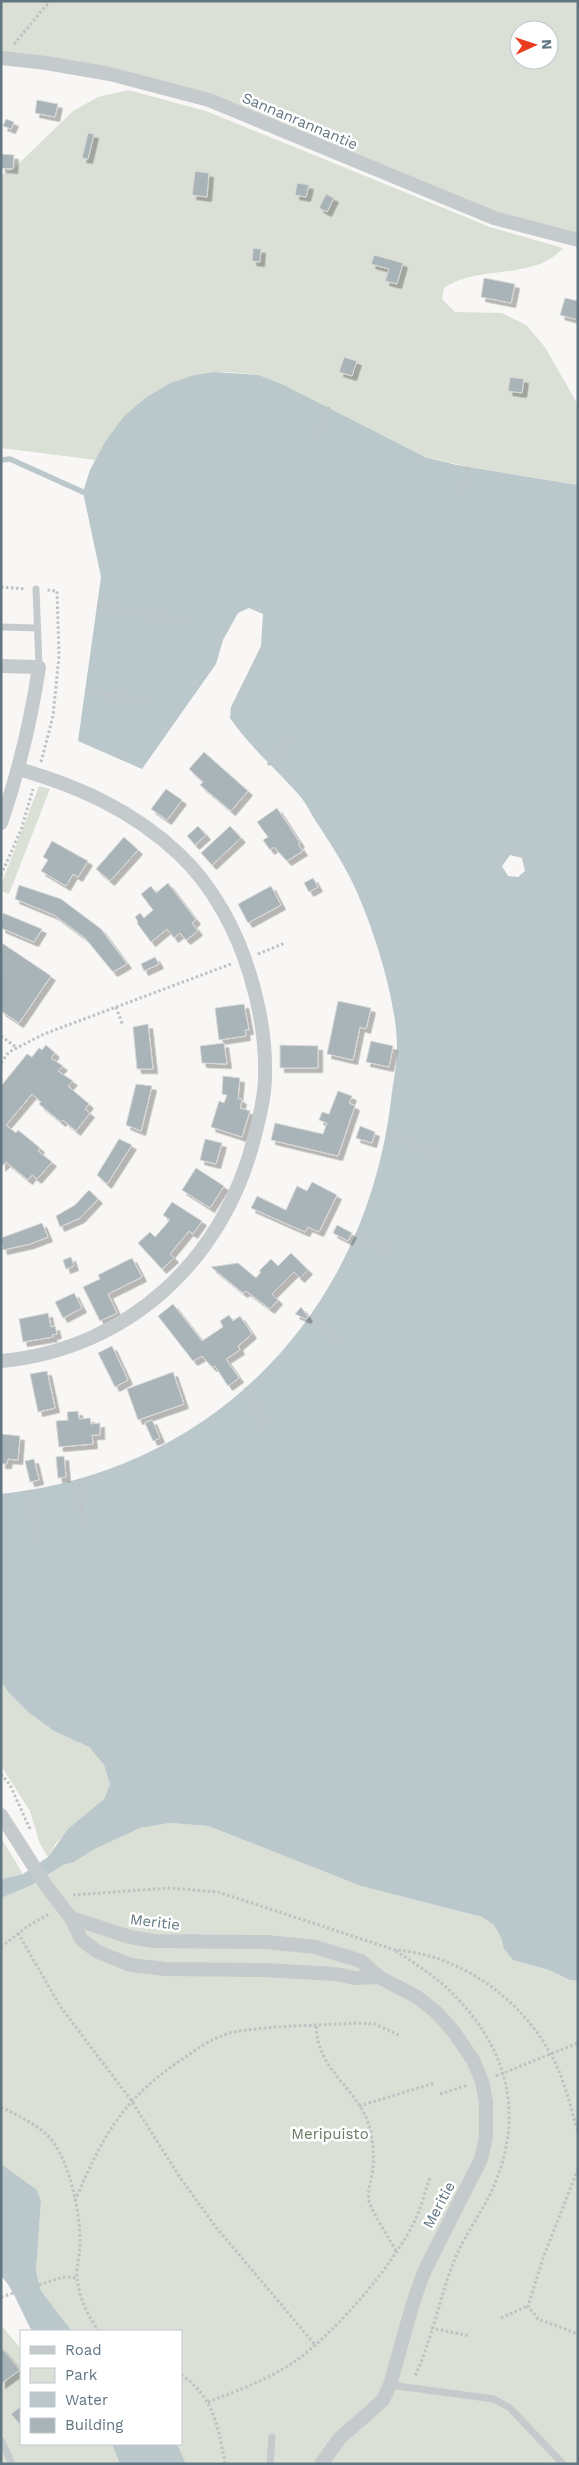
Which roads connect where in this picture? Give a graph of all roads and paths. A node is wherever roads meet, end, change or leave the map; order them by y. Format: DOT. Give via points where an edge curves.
graph roads {
  1 [pos="50,1"];
  2 [pos="2,58"];
  3 [pos="578,240"];
  4 [pos="329,407"];
  5 [pos="316,436"];
  6 [pos="469,467"];
  7 [pos="461,493"];
  8 [pos="1,587"];
  9 [pos="36,589"];
  10 [pos="97,605"];
  11 [pos="192,622"];
  12 [pos="1,627"];
  13 [pos="37,628"];
  14 [pos="1,666"];
  15 [pos="39,667"];
  16 [pos="85,691"];
  17 [pos="149,701"];
  18 [pos="294,736"];
  19 [pos="268,765"];
  20 [pos="19,769"];
  21 [pos="1,823"];
  22 [pos="285,943"];
  23 [pos="245,958"];
  24 [pos="116,1007"];
  25 [pos="123,1026"];
  26 [pos="1,1036"];
  27 [pos="18,1048"];
  28 [pos="1,1062"];
  29 [pos="386,1135"];
  30 [pos="439,1154"];
  31 [pos="356,1234"];
  32 [pos="386,1250"];
  33 [pos="311,1315"];
  34 [pos="340,1341"];
  35 [pos="1,1361"];
  36 [pos="245,1388"];
  37 [pos="265,1424"];
  38 [pos="78,1479"];
  39 [pos="30,1490"];
  40 [pos="84,1528"];
  41 [pos="37,1542"];
  42 [pos="1,1774"];
  43 [pos="1,1816"];
  44 [pos="31,1832"];
  45 [pos="73,1895"];
  46 [pos="62,1907"];
  47 [pos="71,1918"];
  48 [pos="18,1933"];
  49 [pos="1,1947"];
  50 [pos="379,1977"];
  51 [pos="316,2026"];
  52 [pos="401,2036"];
  53 [pos="578,2043"];
  54 [pos="551,2054"];
  55 [pos="435,2083"];
  56 [pos="131,2100"];
  57 [pos="359,2106"];
  58 [pos="1,2107"];
  59 [pos="578,2169"];
  60 [pos="430,2178"];
  61 [pos="75,2201"];
  62 [pos="396,2251"];
  63 [pos="77,2278"];
  64 [pos="1,2297"];
  65 [pos="528,2306"];
  66 [pos="502,2318"];
  67 [pos="431,2328"];
  68 [pos="98,2330"];
  69 [pos="578,2334"];
  70 [pos="470,2336"];
  71 [pos="316,2346"];
  72 [pos="182,2376"];
  73 [pos="390,2385"];
  74 [pos="208,2402"];
  75 [pos="272,2437"];
  76 [pos="1,2440"];
  77 [pos="12,2464"];
  78 [pos="226,2464"];
  79 [pos="270,2464"];
  80 [pos="321,2464"];
  81 [pos="563,2464"];
  1 -- 2 [label="path"];
  2 -- 3 [label="street, Sannanrannantie" via="110,74 209,100 494,218"];
  4 -- 5 [label="path"];
  6 -- 7 [label="path"];
  8 -- 9 [label="path"];
  9 -- 13 [label="lane"];
  10 -- 11 [label="path"];
  12 -- 13 [label="lane"];
  13 -- 15 [label="lane"];
  14 -- 15 [label="street"];
  15 -- 20 [label="street" via="32,717"];
  16 -- 17 [label="path"];
  18 -- 19 [label="path"];
  20 -- 21 [label="street"];
  20 -- 23 [label="street" via="65,783 98,798 129,816 180,855 226,916"];
  22 -- 23 [label="path"];
  23 -- 24 [label="path"];
  23 -- 35 [label="street" via="264,1038 265,1078 261,1112 248,1163 218,1227 200,1254 168,1288 119,1324 51,1353"];
  24 -- 25 [label="path"];
  24 -- 27 [label="path" via="44,1034"];
  26 -- 27 [label="path"];
  27 -- 28 [label="path" via="9,1052"];
  29 -- 30 [label="path"];
  31 -- 32 [label="path"];
  33 -- 34 [label="path"];
  36 -- 37 [label="path"];
  38 -- 40 [label="path"];
  39 -- 41 [label="path"];
  42 -- 44 [label="path"];
  43 -- 46 [label="street, Meritie"];
  45 -- 46 [label="path"];
  46 -- 47 [label="street, Meritie"];
  46 -- 48 [label="path"];
  47 -- 50 [label="street, Meritie" via="130,1937 154,1941 266,1942 315,1947 361,1961"];
  47 -- 50 [label="street, Meritie" via="81,1939 96,1951 131,1965 166,1970 265,1970"];
  48 -- 49 [label="path"];
  48 -- 56 [label="path" via="60,2006"];
  50 -- 73 [label="street, Meritie" via="418,1997 454,2032 473,2060 482,2081 487,2116 481,2159 424,2272"];
  51 -- 52 [label="path" via="375,2024"];
  51 -- 56 [label="path" via="233,2033 210,2040"];
  51 -- 57 [label="path" via="317,2040 324,2057"];
  53 -- 54 [label="path"];
  55 -- 57 [label="path"];
  56 -- 61 [label="path" via="101,2145"];
  56 -- 71 [label="path" via="215,2226"];
  57 -- 62 [label="path" via="369,2125 373,2151 369,2201"];
  58 -- 61 [label="path" via="48,2136 67,2173"];
  59 -- 65 [label="path"];
  60 -- 62 [label="path" via="417,2217"];
  61 -- 63 [label="path" via="80,2222"];
  62 -- 71 [label="path" via="338,2324"];
  63 -- 64 [label="path" via="64,2277"];
  63 -- 68 [label="path" via="86,2312"];
  65 -- 66 [label="path"];
  65 -- 69 [label="path" via="538,2319"];
  67 -- 70 [label="path"];
  71 -- 74 [label="path" via="274,2374"];
  72 -- 74 [label="path" via="200,2390"];
  73 -- 80 [label="street, Meritie" via="383,2400 340,2438"];
  73 -- 81 [label="lane" via="494,2399 510,2408"];
  74 -- 78 [label="path" via="217,2422"];
  75 -- 79 [label="lane"];
  76 -- 77 [label="lane"];
}
